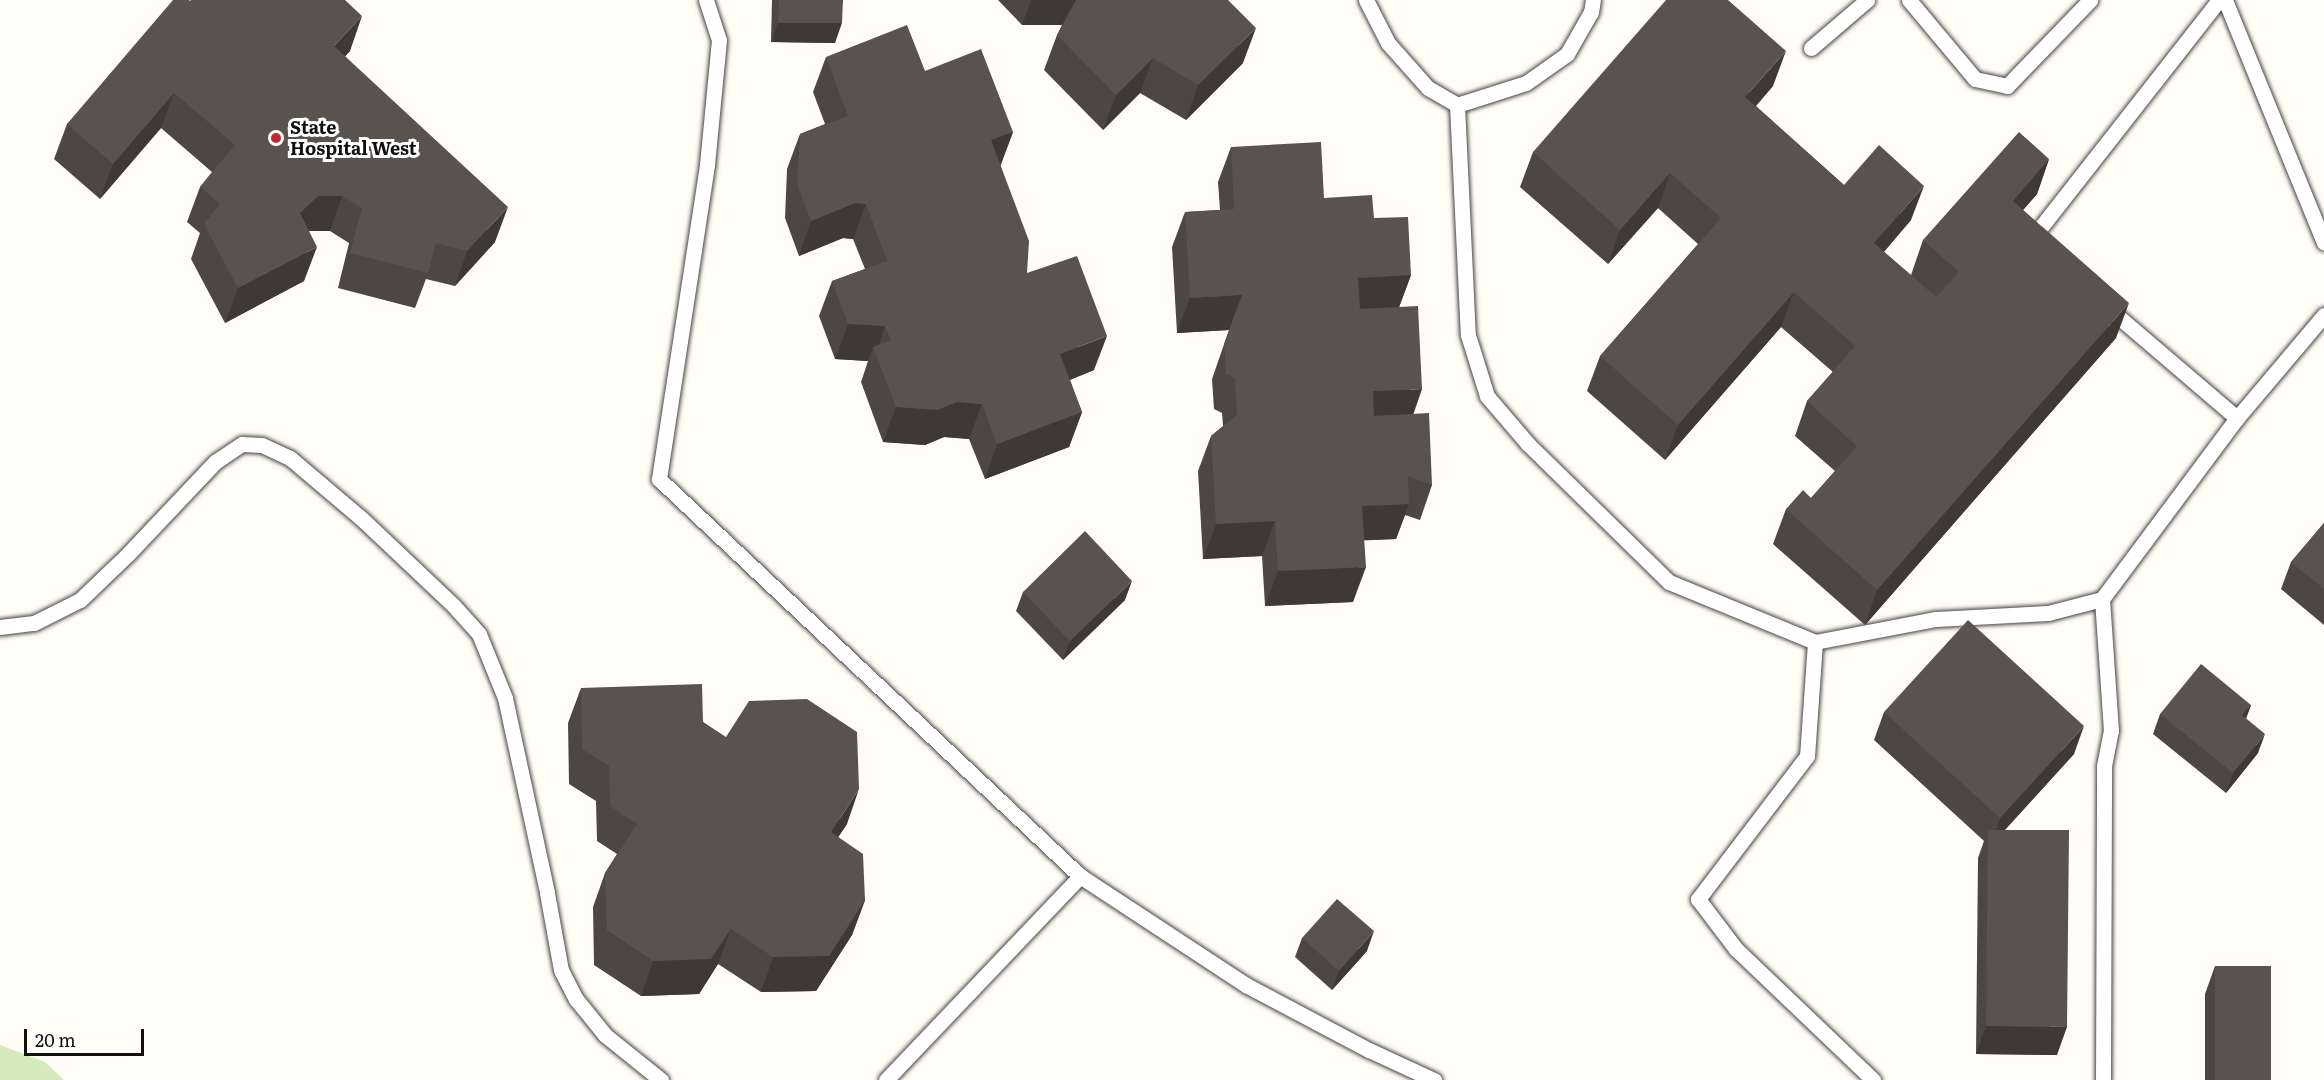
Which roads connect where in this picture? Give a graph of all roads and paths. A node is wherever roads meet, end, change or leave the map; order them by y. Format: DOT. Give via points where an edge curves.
graph roads {
  1 [pos="706,0"];
  2 [pos="1366,0"];
  3 [pos="1593,0"];
  4 [pos="1867,0"];
  5 [pos="1909,0"];
  6 [pos="2090,0"];
  7 [pos="2219,0"];
  8 [pos="2225,0"];
  9 [pos="1811,48"];
  10 [pos="1457,105"];
  11 [pos="2324,243"];
  12 [pos="2039,248"];
  13 [pos="2093,295"];
  14 [pos="2324,315"];
  15 [pos="2237,418"];
  16 [pos="2102,598"];
  17 [pos="0,627"];
  18 [pos="1815,642"];
  19 [pos="1080,876"];
  20 [pos="661,1080"];
  21 [pos="886,1080"];
  22 [pos="1434,1080"];
  23 [pos="1873,1080"];
  24 [pos="2103,1080"];
  1 -- 19 [label="lane" via="719,40 707,165 659,479"];
  2 -- 10 [label="lane" via="1388,43 1428,88"];
  3 -- 10 [label="lane" via="1591,12 1567,54 1526,83"];
  4 -- 9 [label="lane"];
  5 -- 6 [label="lane" via="1975,80 2007,86"];
  7 -- 12 [label="lane" via="2030,241"];
  8 -- 11 [label="lane"];
  10 -- 18 [label="lane" via="1468,335 1487,396 1528,444 1669,582"];
  13 -- 15 [label="lane"];
  14 -- 15 [label="lane"];
  15 -- 16 [label="lane"];
  16 -- 18 [label="lane" via="2048,613 1936,619"];
  16 -- 24 [label="lane" via="2111,731 2104,766"];
  17 -- 20 [label="lane" via="34,623 80,600 215,462 242,444 262,445 290,458 378,535 479,634 506,698 561,970 576,999 605,1035"];
  18 -- 23 [label="lane" via="1807,756 1698,899 1736,949"];
  19 -- 21 [label="lane"];
  19 -- 22 [label="lane" via="1246,985"];
}
